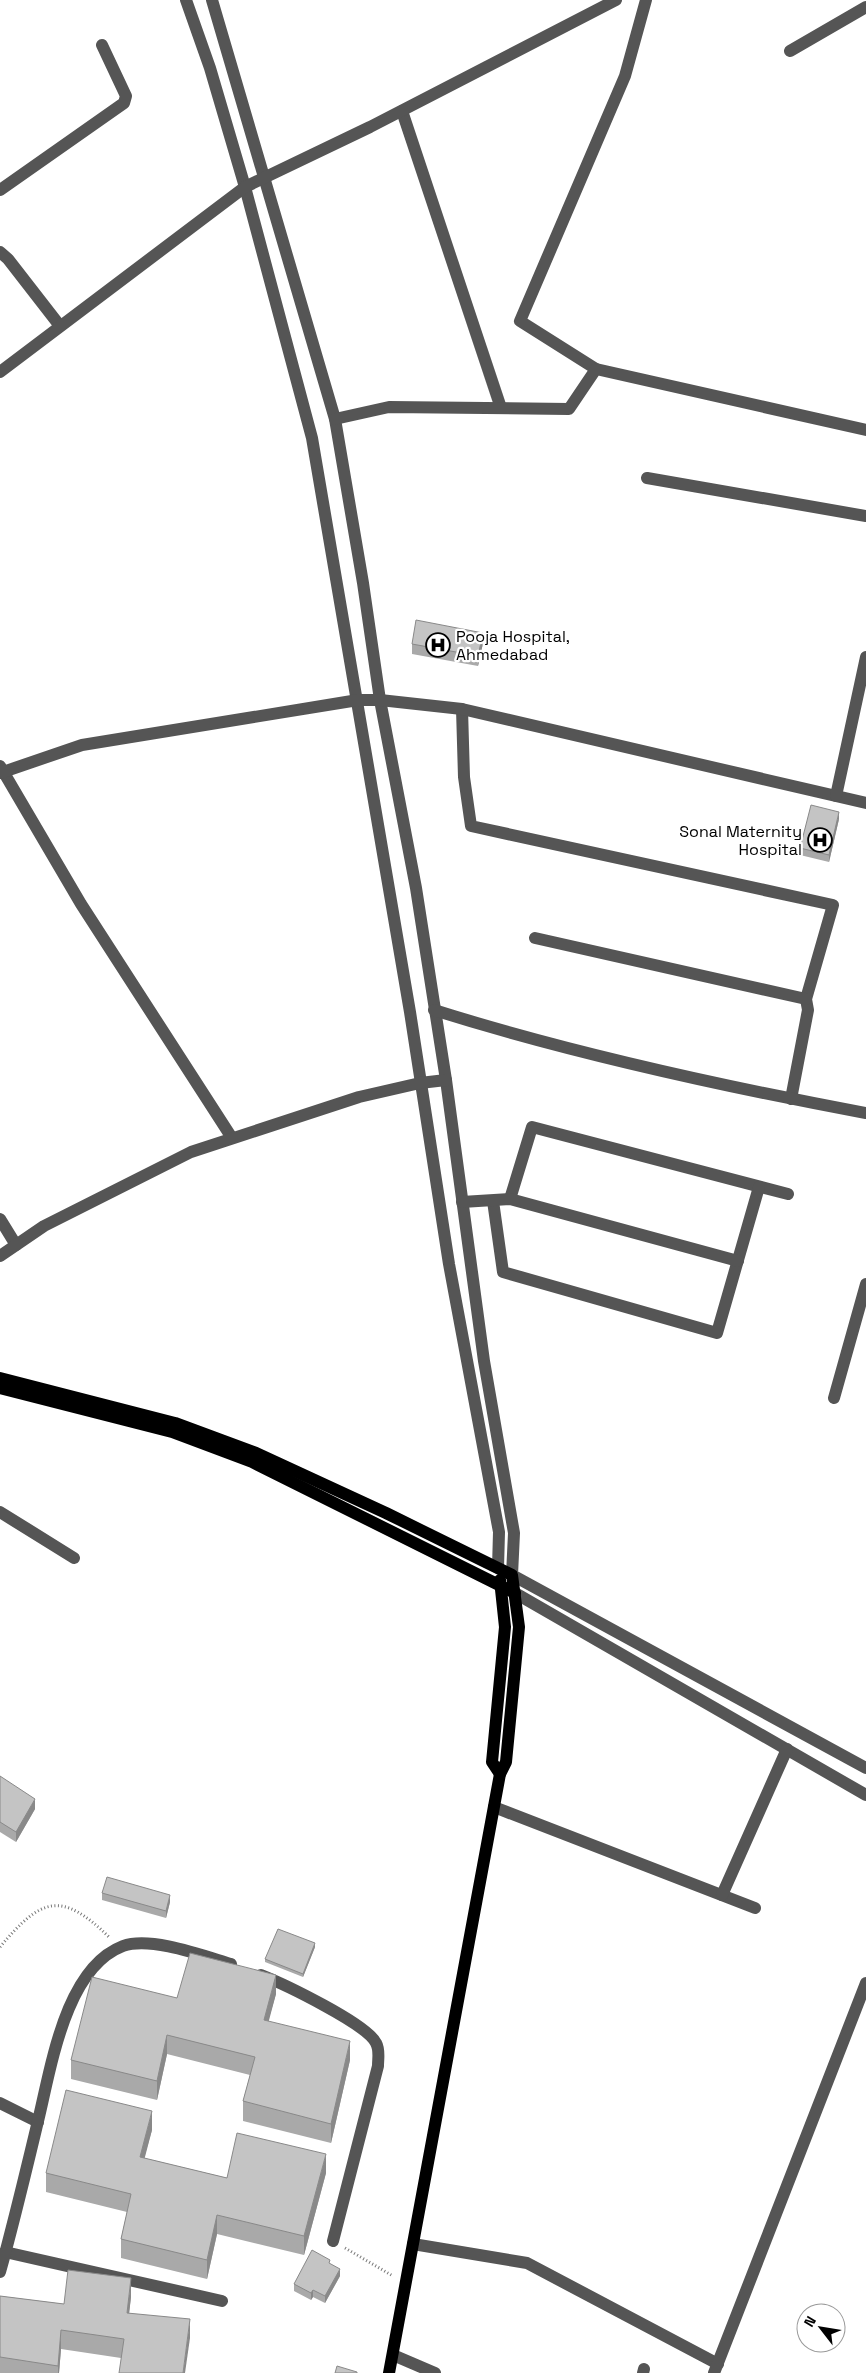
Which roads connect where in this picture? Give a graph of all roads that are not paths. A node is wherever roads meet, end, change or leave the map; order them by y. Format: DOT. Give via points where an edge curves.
graph roads {
  1 [pos="186,0"];
  2 [pos="212,0"];
  3 [pos="616,0"];
  4 [pos="646,0"];
  5 [pos="596,4"];
  6 [pos="863,8"];
  7 [pos="102,45"];
  8 [pos="790,52"];
  9 [pos="402,111"];
  10 [pos="265,178"];
  11 [pos="244,187"];
  12 [pos="0,190"];
  13 [pos="0,252"];
  14 [pos="60,326"];
  15 [pos="596,369"];
  16 [pos="0,372"];
  17 [pos="501,408"];
  18 [pos="334,419"];
  19 [pos="866,430"];
  20 [pos="647,478"];
  21 [pos="866,516"];
  22 [pos="866,656"];
  23 [pos="358,700"];
  24 [pos="380,700"];
  25 [pos="462,709"];
  26 [pos="1,770"];
  27 [pos="836,796"];
  28 [pos="866,803"];
  29 [pos="535,938"];
  30 [pos="806,998"];
  31 [pos="434,1010"];
  32 [pos="446,1080"];
  33 [pos="420,1083"];
  34 [pos="790,1099"];
  35 [pos="866,1113"];
  36 [pos="232,1138"];
  37 [pos="759,1187"];
  38 [pos="788,1194"];
  39 [pos="510,1199"];
  40 [pos="493,1201"];
  41 [pos="462,1202"];
  42 [pos="0,1219"];
  43 [pos="16,1245"];
  44 [pos="0,1256"];
  45 [pos="738,1261"];
  46 [pos="866,1284"];
  47 [pos="482,1337"];
  48 [pos="464,1340"];
  49 [pos="0,1378"];
  50 [pos="0,1388"];
  51 [pos="834,1398"];
  52 [pos="0,1512"];
  53 [pos="74,1558"];
  54 [pos="498,1568"];
  55 [pos="512,1575"];
  56 [pos="501,1584"];
  57 [pos="515,1593"];
  58 [pos="787,1750"];
  59 [pos="866,1768"];
  60 [pos="500,1774"];
  61 [pos="866,1795"];
  62 [pos="494,1807"];
  63 [pos="722,1895"];
  64 [pos="755,1908"];
  65 [pos="866,1983"];
  66 [pos="0,2103"];
  67 [pos="38,2122"];
  68 [pos="333,2241"];
  69 [pos="413,2244"];
  70 [pos="5,2252"];
  71 [pos="0,2272"];
  72 [pos="222,2301"];
  73 [pos="393,2355"];
  74 [pos="716,2368"];
  75 [pos="390,2373"];
  76 [pos="435,2373"];
  1 -- 11 [label="street" via="210,68"];
  2 -- 10 [label="street"];
  3 -- 5 [label="street"];
  4 -- 15 [label="street" via="625,76 520,321"];
  5 -- 9 [label="street"];
  6 -- 8 [label="street"];
  7 -- 12 [label="street" via="126,96 124,103"];
  9 -- 10 [label="street"];
  9 -- 17 [label="street"];
  10 -- 11 [label="street"];
  10 -- 18 [label="street"];
  11 -- 14 [label="street"];
  11 -- 23 [label="street" via="312,438"];
  13 -- 14 [label="street"];
  14 -- 16 [label="street"];
  15 -- 17 [label="street" via="569,409"];
  15 -- 19 [label="street"];
  17 -- 18 [label="street" via="389,408"];
  18 -- 24 [label="street"];
  20 -- 21 [label="street"];
  22 -- 27 [label="street"];
  23 -- 24 [label="street"];
  23 -- 26 [label="street" via="82,745"];
  23 -- 33 [label="street"];
  24 -- 25 [label="street"];
  24 -- 31 [label="street" via="416,888"];
  25 -- 27 [label="street"];
  25 -- 30 [label="street" via="464,777 470,826 833,905"];
  26 -- 36 [label="street" via="81,904"];
  27 -- 28 [label="street"];
  29 -- 30 [label="street"];
  30 -- 34 [label="street" via="808,1010"];
  31 -- 32 [label="street"];
  31 -- 34 [label="street" via="518,1036"];
  32 -- 33 [label="street"];
  32 -- 41 [label="street"];
  33 -- 36 [label="street" via="358,1097"];
  33 -- 48 [label="street"];
  34 -- 35 [label="street"];
  36 -- 43 [label="street" via="191,1152 44,1226"];
  37 -- 38 [label="street"];
  37 -- 39 [label="street" via="532,1127"];
  37 -- 45 [label="street"];
  39 -- 40 [label="street"];
  39 -- 45 [label="street"];
  40 -- 41 [label="street"];
  40 -- 45 [label="street" via="503,1272 717,1333"];
  41 -- 47 [label="street"];
  42 -- 43 [label="street"];
  43 -- 44 [label="street"];
  46 -- 51 [label="street"];
  47 -- 48 [label="street"];
  47 -- 55 [label="street" via="514,1533"];
  48 -- 54 [label="street" via="498,1532"];
  49 -- 54 [label="main road" via="175,1422 256,1453"];
  50 -- 56 [label="main road" via="172,1432 252,1462"];
  52 -- 53 [label="street"];
  54 -- 55 [label="main road"];
  54 -- 56 [label="main road"];
  55 -- 57 [label="main road"];
  55 -- 59 [label="street"];
  56 -- 57 [label="main road"];
  56 -- 60 [label="main road" via="505,1627 492,1762"];
  57 -- 58 [label="street"];
  57 -- 60 [label="main road" via="519,1627 506,1762"];
  58 -- 61 [label="street"];
  58 -- 63 [label="street"];
  60 -- 62 [label="main road"];
  62 -- 63 [label="street"];
  62 -- 69 [label="main road"];
  63 -- 64 [label="street"];
  65 -- 74 [label="street"];
  66 -- 67 [label="street"];
  67 -- 68 [label="street" via="56,2044 73,2000 92,1970 104,1958 120,1948 150,1944 246,1970 297,1992 370,2034 379,2052"];
  67 -- 70 [label="street"];
  69 -- 73 [label="main road"];
  69 -- 74 [label="street" via="527,2263"];
  70 -- 71 [label="street"];
  70 -- 72 [label="street"];
  73 -- 75 [label="main road"];
  73 -- 76 [label="street"];
}
